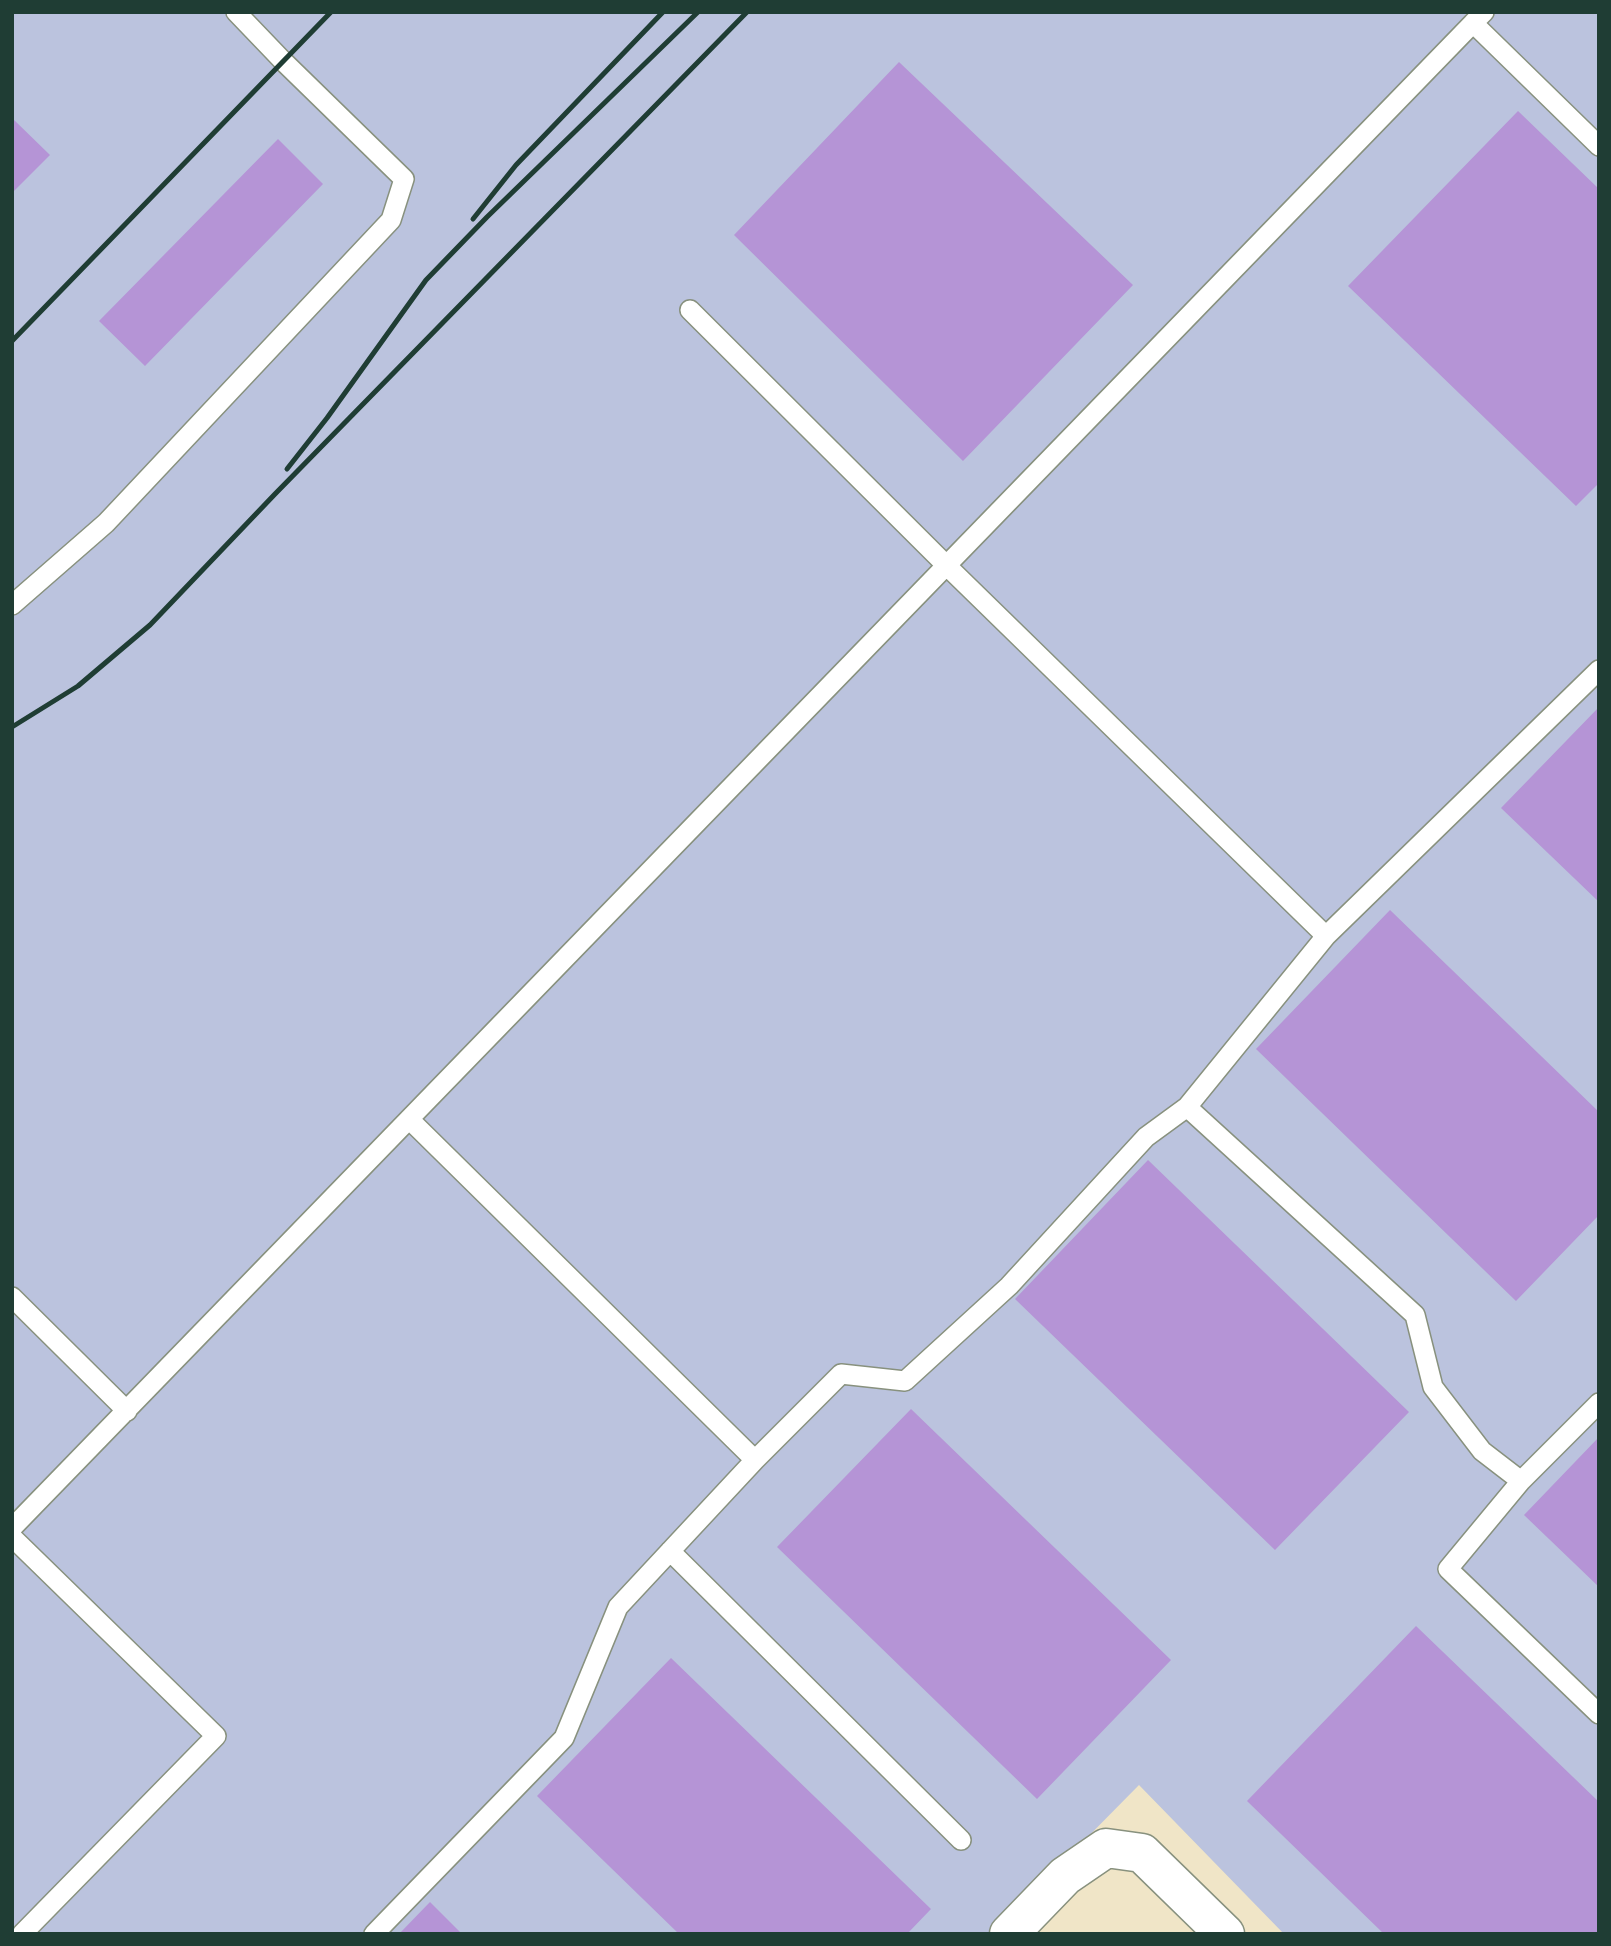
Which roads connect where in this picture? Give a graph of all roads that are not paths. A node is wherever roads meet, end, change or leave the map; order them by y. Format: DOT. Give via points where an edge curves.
graph roads {
  1 [pos="236,12"];
  2 [pos="1479,18"];
  3 [pos="1599,146"];
  4 [pos="690,310"];
  5 [pos="947,565"];
  6 [pos="16,594"];
  7 [pos="1599,670"];
  8 [pos="1326,936"];
  9 [pos="1187,1107"];
  10 [pos="410,1120"];
  11 [pos="12,1297"];
  12 [pos="1599,1403"];
  13 [pos="127,1411"];
  14 [pos="755,1460"];
  15 [pos="1521,1481"];
  16 [pos="12,1528"];
  17 [pos="12,1537"];
  18 [pos="670,1551"];
  19 [pos="1599,1714"];
  20 [pos="961,1840"];
  21 [pos="22,1934"];
  22 [pos="374,1934"];
  23 [pos="1009,1934"];
  24 [pos="1225,1934"];
  1 -- 6 [label="lane" via="404,179 391,220 106,523"];
  2 -- 3 [label="lane"];
  2 -- 5 [label="lane"];
  4 -- 5 [label="lane"];
  5 -- 8 [label="lane"];
  5 -- 10 [label="lane"];
  7 -- 8 [label="lane"];
  8 -- 9 [label="lane"];
  9 -- 14 [label="lane" via="1146,1138 1009,1286 905,1381 841,1374"];
  9 -- 15 [label="lane" via="1415,1315 1433,1387 1482,1451"];
  10 -- 13 [label="lane"];
  10 -- 14 [label="lane"];
  11 -- 13 [label="lane"];
  12 -- 15 [label="lane"];
  13 -- 16 [label="lane"];
  14 -- 18 [label="lane"];
  15 -- 19 [label="lane" via="1448,1569"];
  17 -- 21 [label="lane" via="216,1736"];
  18 -- 20 [label="lane"];
  18 -- 22 [label="lane" via="618,1607 564,1738"];
  23 -- 24 [label="street" via="1065,1876 1106,1848 1142,1853"];
}
